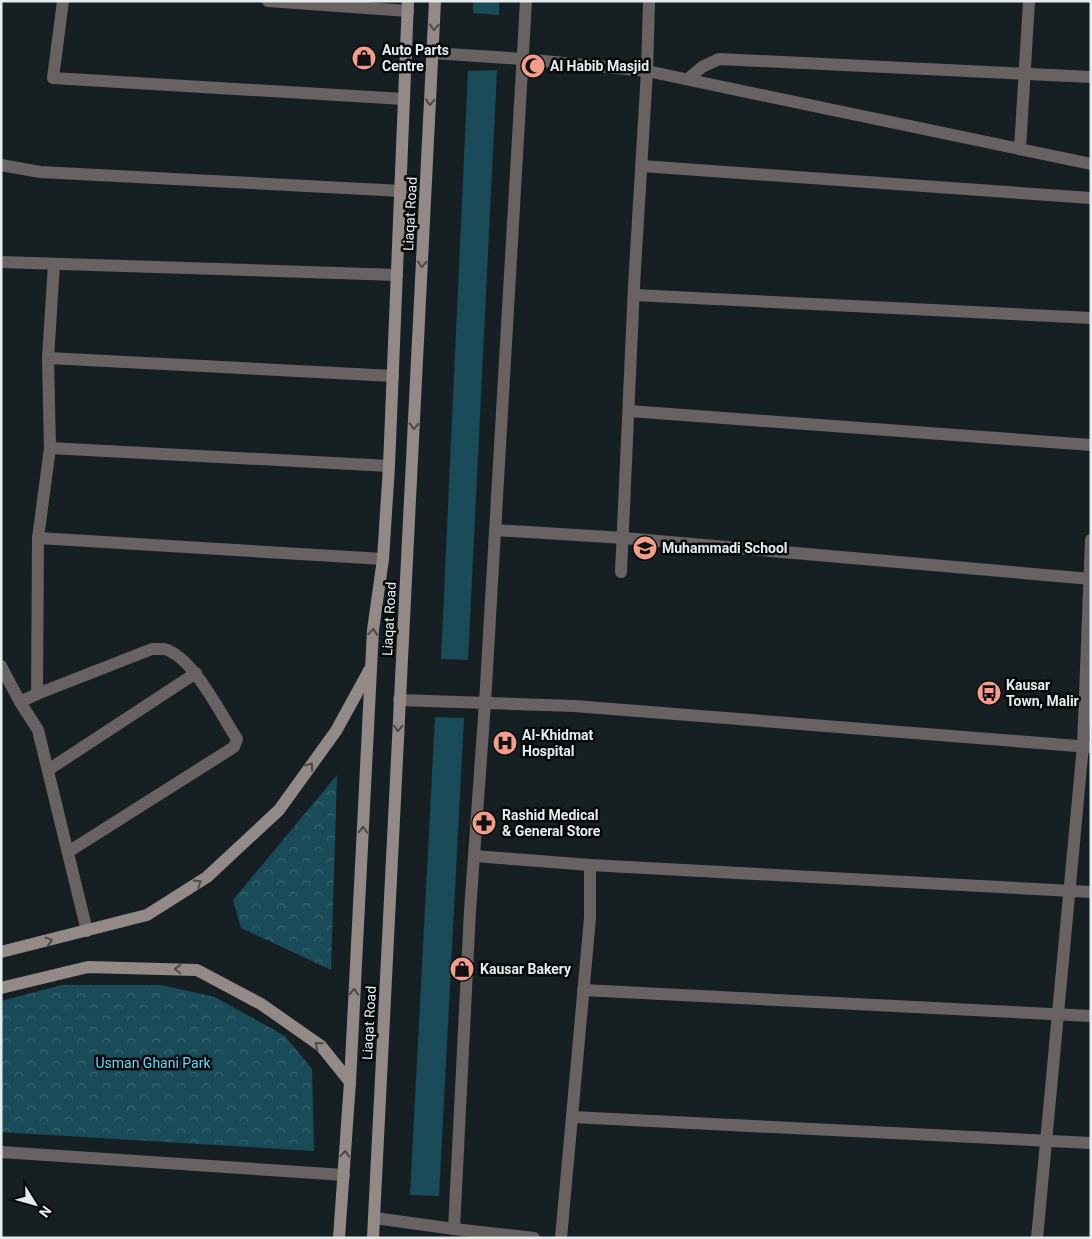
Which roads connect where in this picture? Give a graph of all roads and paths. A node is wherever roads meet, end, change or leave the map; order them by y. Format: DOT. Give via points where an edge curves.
graph roads {
  1 [pos="63,1"];
  2 [pos="268,1"];
  3 [pos="435,1"];
  4 [pos="526,1"];
  5 [pos="649,1"];
  6 [pos="1029,1"];
  7 [pos="408,6"];
  8 [pos="432,53"];
  9 [pos="523,59"];
  10 [pos="647,71"];
  11 [pos="1024,73"];
  12 [pos="1091,77"];
  13 [pos="688,79"];
  14 [pos="404,99"];
  15 [pos="1020,149"];
  16 [pos="1091,164"];
  17 [pos="1,165"];
  18 [pos="642,166"];
  19 [pos="402,191"];
  20 [pos="1091,198"];
  21 [pos="1,262"];
  22 [pos="54,264"];
  23 [pos="397,275"];
  24 [pos="634,295"];
  25 [pos="1091,318"];
  26 [pos="48,358"];
  27 [pos="393,376"];
  28 [pos="629,411"];
  29 [pos="1091,446"];
  30 [pos="50,448"];
  31 [pos="389,466"];
  32 [pos="495,530"];
  33 [pos="38,538"];
  34 [pos="624,538"];
  35 [pos="1091,540"];
  36 [pos="383,559"];
  37 [pos="622,572"];
  38 [pos="1090,579"];
  39 [pos="1,666"];
  40 [pos="371,667"];
  41 [pos="196,673"];
  42 [pos="37,694"];
  43 [pos="399,700"];
  44 [pos="20,702"];
  45 [pos="485,703"];
  46 [pos="1087,746"];
  47 [pos="48,770"];
  48 [pos="68,852"];
  49 [pos="474,856"];
  50 [pos="590,865"];
  51 [pos="1069,891"];
  52 [pos="1091,892"];
  53 [pos="87,931"];
  54 [pos="1,952"];
  55 [pos="1,988"];
  56 [pos="583,990"];
  57 [pos="1058,1014"];
  58 [pos="1091,1016"];
  59 [pos="350,1082"];
  60 [pos="572,1117"];
  61 [pos="1046,1140"];
  62 [pos="1091,1143"];
  63 [pos="1,1152"];
  64 [pos="344,1176"];
  65 [pos="375,1218"];
  66 [pos="454,1229"];
  67 [pos="339,1238"];
  68 [pos="373,1238"];
  69 [pos="534,1238"];
  70 [pos="561,1238"];
  71 [pos="1036,1238"];
  1 -- 14 [label="street" via="53,78"];
  2 -- 7 [label="street"];
  3 -- 8 [label="main road, Liaqat Road, one-way"];
  4 -- 9 [label="street"];
  5 -- 10 [label="street"];
  6 -- 11 [label="street"];
  7 -- 14 [label="main road"];
  8 -- 9 [label="street"];
  8 -- 43 [label="main road, Liaqat Road, one-way"];
  9 -- 10 [label="street"];
  9 -- 32 [label="street"];
  10 -- 13 [label="street"];
  10 -- 18 [label="street"];
  11 -- 12 [label="street"];
  11 -- 13 [label="street" via="720,59 702,67"];
  11 -- 15 [label="street"];
  13 -- 15 [label="street"];
  14 -- 19 [label="main road"];
  15 -- 16 [label="street"];
  17 -- 19 [label="street" via="40,172"];
  18 -- 20 [label="street"];
  18 -- 24 [label="street"];
  19 -- 23 [label="main road"];
  21 -- 22 [label="street"];
  22 -- 23 [label="street"];
  22 -- 26 [label="street"];
  23 -- 27 [label="main road"];
  24 -- 25 [label="street"];
  24 -- 28 [label="street"];
  26 -- 27 [label="street"];
  26 -- 30 [label="street"];
  27 -- 31 [label="main road"];
  28 -- 29 [label="street"];
  28 -- 34 [label="street"];
  30 -- 31 [label="street"];
  30 -- 33 [label="street"];
  31 -- 36 [label="main road"];
  32 -- 34 [label="street"];
  32 -- 45 [label="street"];
  33 -- 36 [label="street"];
  33 -- 42 [label="street"];
  34 -- 37 [label="street"];
  34 -- 38 [label="street"];
  35 -- 38 [label="street"];
  40 -- 36 [label="main road, one-way"];
  38 -- 46 [label="street"];
  39 -- 44 [label="street"];
  53 -- 40 [label="main road, one-way" via="147,915 207,877 279,810 336,731"];
  59 -- 40 [label="main road, one-way"];
  41 -- 42 [label="street" via="176,655 164,649 152,649"];
  41 -- 47 [label="street"];
  41 -- 48 [label="street" via="237,740 234,747"];
  42 -- 44 [label="street"];
  43 -- 45 [label="street"];
  43 -- 65 [label="main road, Liaqat Road, one-way"];
  44 -- 47 [label="street" via="38,730"];
  45 -- 46 [label="street" via="574,706"];
  45 -- 49 [label="street"];
  46 -- 51 [label="street"];
  47 -- 48 [label="street"];
  48 -- 53 [label="street"];
  49 -- 50 [label="street"];
  49 -- 66 [label="street"];
  50 -- 51 [label="street"];
  50 -- 56 [label="street" via="590,918"];
  51 -- 52 [label="street"];
  51 -- 57 [label="street"];
  54 -- 53 [label="main road, one-way"];
  59 -- 55 [label="main road, one-way" via="321,1046 261,1004 197,970 88,967"];
  56 -- 57 [label="street"];
  56 -- 60 [label="street"];
  57 -- 58 [label="street"];
  57 -- 61 [label="street"];
  64 -- 59 [label="main road, one-way"];
  60 -- 61 [label="street"];
  60 -- 70 [label="street"];
  61 -- 62 [label="street"];
  61 -- 71 [label="street"];
  63 -- 64 [label="street"];
  64 -- 67 [label="main road"];
  65 -- 66 [label="street"];
  65 -- 68 [label="main road, Liaqat Road"];
  66 -- 69 [label="street"];
}
